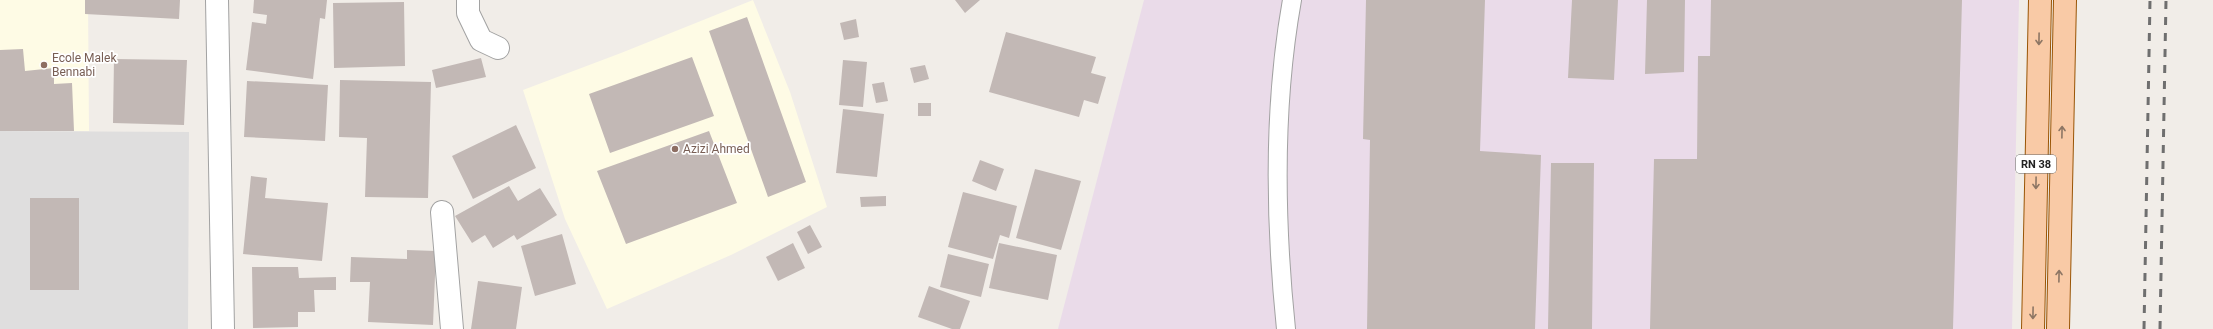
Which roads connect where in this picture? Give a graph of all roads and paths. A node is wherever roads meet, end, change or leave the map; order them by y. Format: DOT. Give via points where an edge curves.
graph roads {
  1 [pos="217,0"];
  2 [pos="468,0"];
  3 [pos="1292,0"];
  4 [pos="2040,0"];
  5 [pos="2065,0"];
  6 [pos="498,48"];
  7 [pos="442,212"];
  8 [pos="223,329"];
  9 [pos="452,329"];
  10 [pos="1286,329"];
  11 [pos="2032,329"];
  12 [pos="2058,329"];
  1 -- 8 [label="street"];
  2 -- 6 [label="street" via="468,13 481,40"];
  3 -- 10 [label="lane" via="1286,34 1277,171"];
  4 -- 11 [label="main road, RN 38, one-way"];
  12 -- 5 [label="main road, RN 38, one-way"];
  7 -- 9 [label="street"];
}
